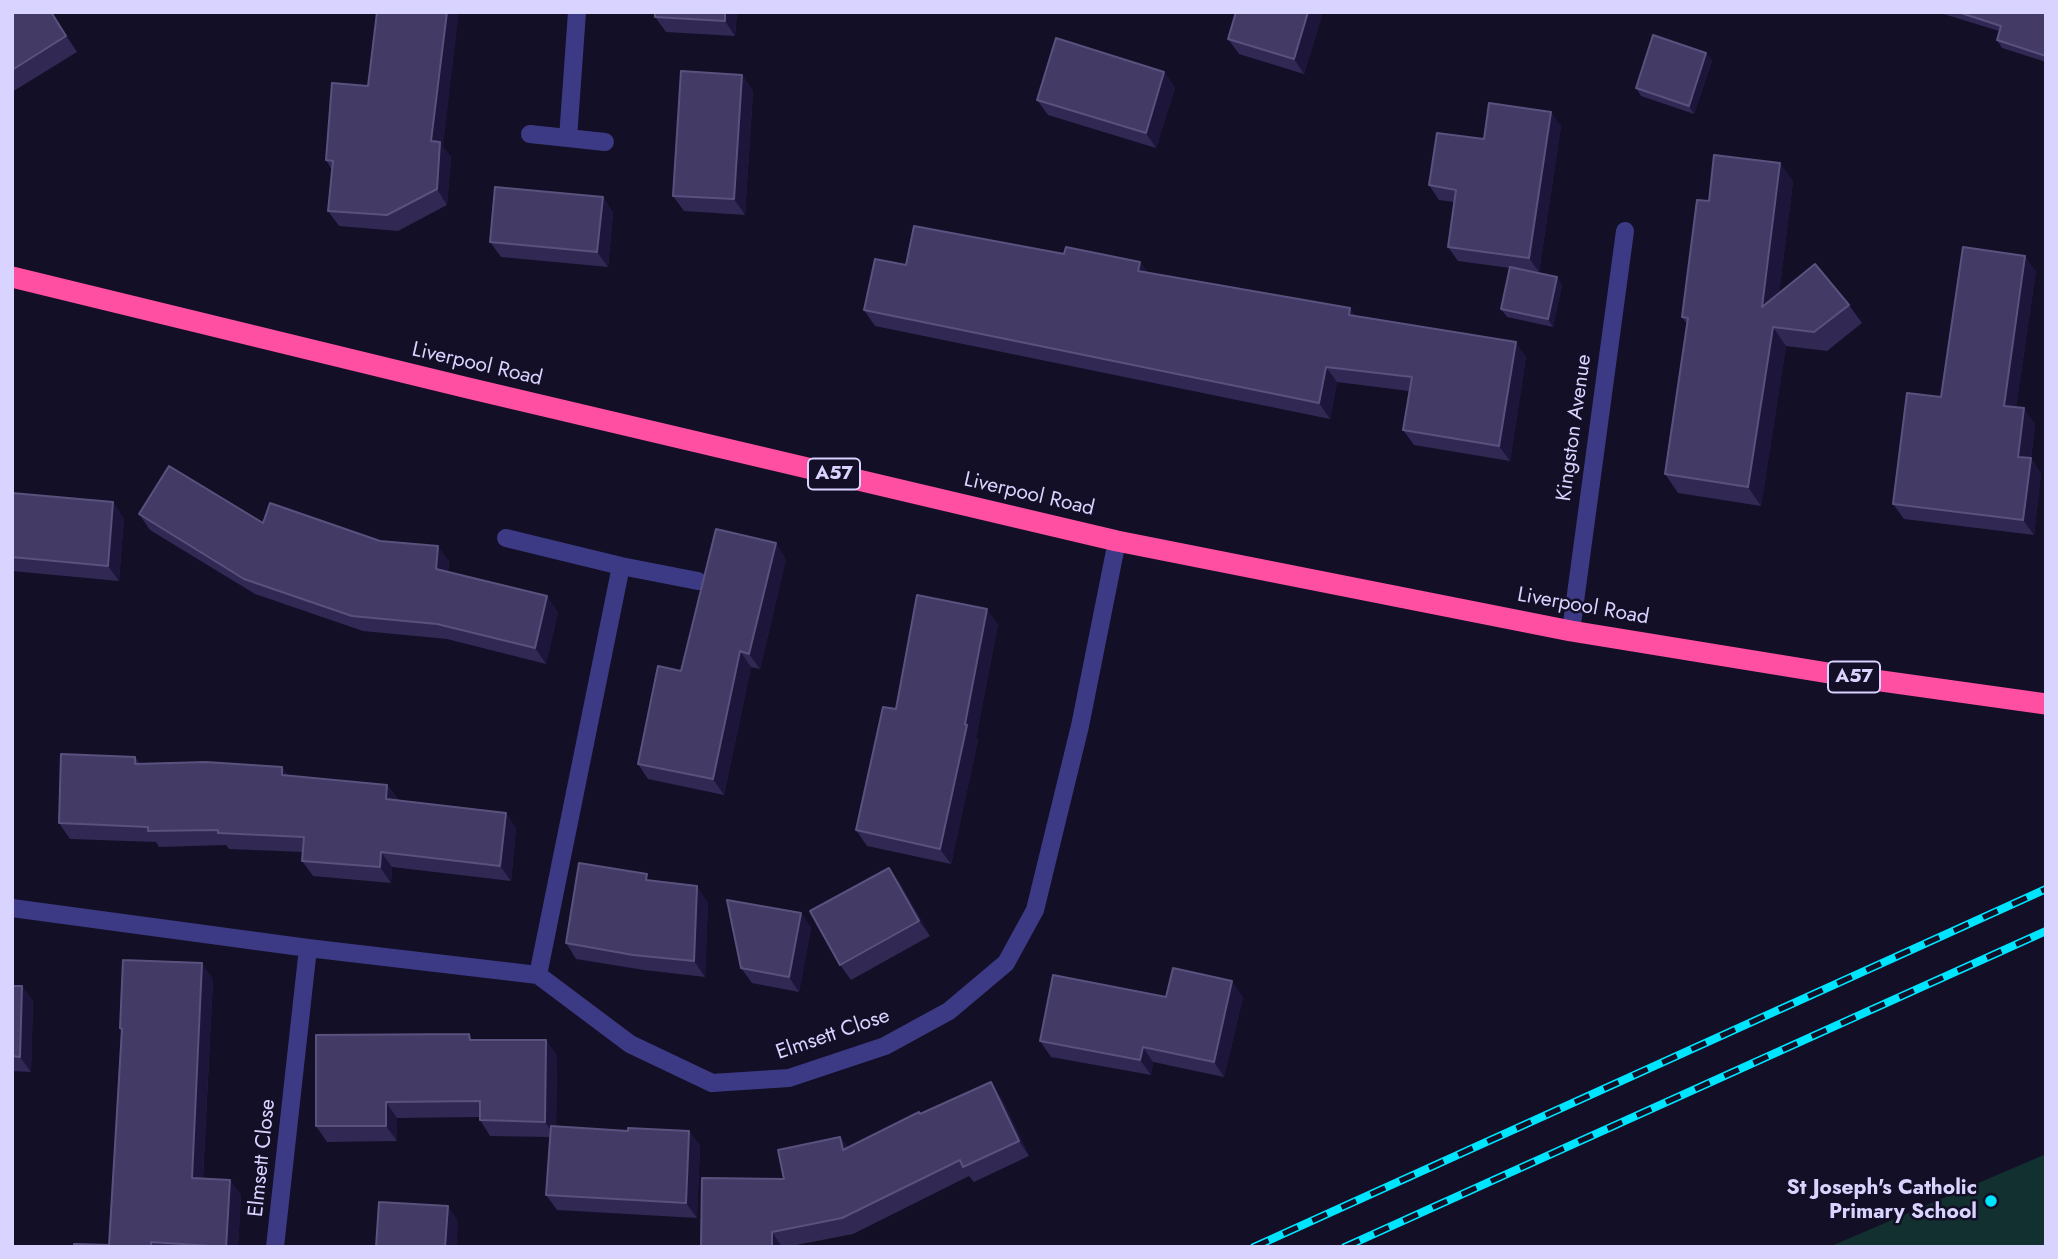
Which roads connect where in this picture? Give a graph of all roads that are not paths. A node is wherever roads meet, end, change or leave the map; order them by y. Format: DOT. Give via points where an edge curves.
graph roads {
  1 [pos="577,12"];
  2 [pos="530,134"];
  3 [pos="568,138"];
  4 [pos="605,142"];
  5 [pos="1625,231"];
  6 [pos="12,277"];
  7 [pos="506,538"];
  8 [pos="1117,541"];
  9 [pos="621,566"];
  10 [pos="698,581"];
  11 [pos="1571,631"];
  12 [pos="2046,704"];
  13 [pos="12,908"];
  14 [pos="308,948"];
  15 [pos="538,975"];
  16 [pos="275,1247"];
  1 -- 3 [label="street"];
  2 -- 3 [label="street"];
  3 -- 4 [label="street"];
  5 -- 11 [label="street, Kingston Avenue"];
  6 -- 8 [label="highway, Liverpool Road / A57"];
  7 -- 9 [label="street"];
  8 -- 11 [label="highway, Liverpool Road / A57"];
  8 -- 15 [label="street, Elmsett Close" via="1080,726 1035,909 1006,963 949,1011 885,1046 789,1078 712,1083 630,1044"];
  9 -- 10 [label="street"];
  9 -- 15 [label="street"];
  11 -- 12 [label="highway, Liverpool Road / A57"];
  13 -- 14 [label="street"];
  14 -- 15 [label="street"];
  14 -- 16 [label="street, Elmsett Close"];
}
